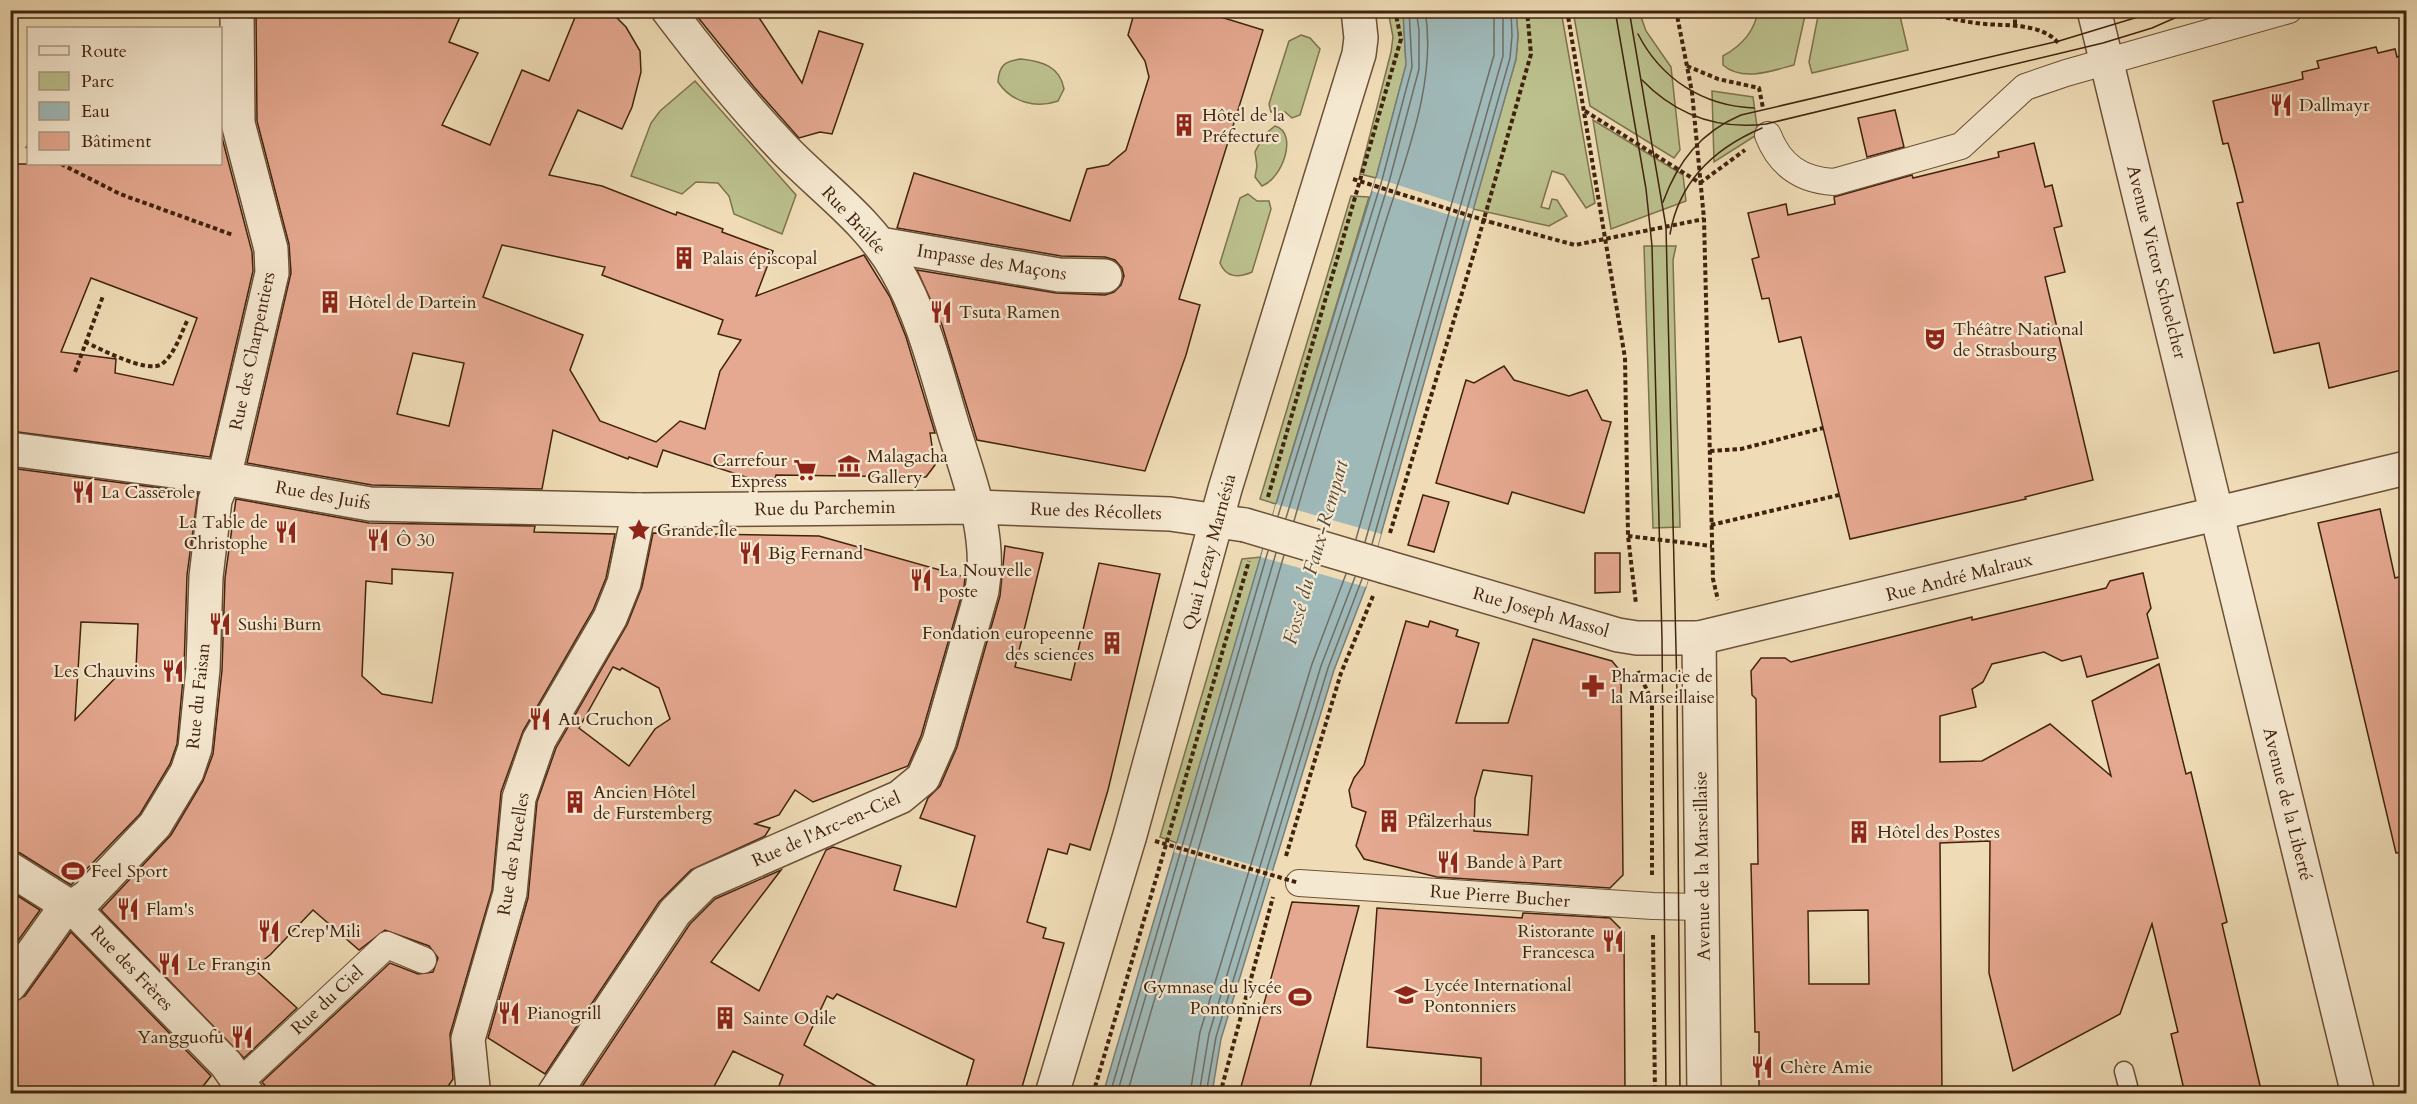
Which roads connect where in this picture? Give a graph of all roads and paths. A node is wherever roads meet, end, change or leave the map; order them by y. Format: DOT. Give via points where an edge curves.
graph roads {
  1 [pos="237,10"];
  2 [pos="668,10"];
  3 [pos="1358,10"];
  4 [pos="1527,10"];
  5 [pos="1567,10"];
  6 [pos="1676,10"];
  7 [pos="1917,10"];
  8 [pos="2015,10"];
  9 [pos="2094,10"];
  10 [pos="2289,10"];
  11 [pos="2015,24"];
  12 [pos="2108,62"];
  13 [pos="1687,66"];
  14 [pos="2066,73"];
  15 [pos="1584,110"];
  16 [pos="1768,135"];
  17 [pos="63,165"];
  18 [pos="1363,174"];
  19 [pos="1353,179"];
  20 [pos="1700,183"];
  21 [pos="1704,219"];
  22 [pos="1607,240"];
  23 [pos="880,244"];
  24 [pos="271,249"];
  25 [pos="1105,276"];
  26 [pos="103,296"];
  27 [pos="188,319"];
  28 [pos="85,342"];
  29 [pos="75,372"];
  30 [pos="1823,428"];
  31 [pos="10,449"];
  32 [pos="1710,451"];
  33 [pos="2406,468"];
  34 [pos="224,478"];
  35 [pos="1839,495"];
  36 [pos="1268,499"];
  37 [pos="976,507"];
  38 [pos="639,510"];
  39 [pos="2218,514"];
  40 [pos="1230,523"];
  41 [pos="1711,525"];
  42 [pos="1628,536"];
  43 [pos="1387,553"];
  44 [pos="1249,561"];
  45 [pos="1372,596"];
  46 [pos="1636,638"];
  47 [pos="1699,638"];
  48 [pos="1155,841"];
  49 [pos="1285,859"];
  50 [pos="10,869"];
  51 [pos="1287,885"];
  52 [pos="1653,906"];
  53 [pos="71,907"];
  54 [pos="1702,907"];
  55 [pos="423,960"];
  56 [pos="10,985"];
  57 [pos="2124,1071"];
  58 [pos="238,1090"];
  59 [pos="477,1092"];
  60 [pos="554,1094"];
  61 [pos="1052,1094"];
  62 [pos="1093,1094"];
  63 [pos="1220,1094"];
  64 [pos="1654,1094"];
  65 [pos="1704,1094"];
  66 [pos="2130,1094"];
  67 [pos="2358,1094"];
  1 -- 24 [label="street, Rue des Charpentiers" via="238,123"];
  2 -- 23 [label="street, Rue Brûlée" via="714,70 784,149"];
  3 -- 40 [label="street, Quai Lezay Marnésia" via="1359,54"];
  4 -- 43 [label="path" via="1530,54"];
  5 -- 15 [label="path"];
  6 -- 13 [label="path"];
  7 -- 11 [label="path" via="1986,24"];
  8 -- 11 [label="path"];
  9 -- 12 [label="street, Avenue Victor Schoelcher"];
  10 -- 12 [label="street"];
  11 -- 14 [label="path" via="2059,41"];
  12 -- 14 [label="street"];
  12 -- 39 [label="street, Avenue Victor Schoelcher"];
  13 -- 16 [label="path" via="1718,79 1759,88"];
  13 -- 20 [label="path"];
  14 -- 16 [label="street" via="2025,87 1961,146 1834,182 1816,181 1785,165"];
  15 -- 20 [label="path"];
  15 -- 22 [label="path"];
  16 -- 20 [label="path"];
  17 -- 24 [label="path" via="120,194"];
  18 -- 36 [label="path"];
  19 -- 22 [label="path, bridge" via="1575,245"];
  20 -- 21 [label="path"];
  21 -- 22 [label="path"];
  21 -- 32 [label="path"];
  22 -- 42 [label="path" via="1625,358"];
  23 -- 25 [label="street, Impasse des Maçons" via="1059,274"];
  23 -- 37 [label="street, Rue Brûlée" via="915,309"];
  24 -- 34 [label="street, Rue des Charpentiers" via="272,273"];
  26 -- 28 [label="path"];
  27 -- 28 [label="path" via="176,346 155,367 140,365"];
  28 -- 29 [label="path"];
  30 -- 32 [label="path" via="1741,449"];
  31 -- 34 [label="street, Rue des Juifs"];
  32 -- 41 [label="path"];
  33 -- 39 [label="street, Rue André Malraux"];
  34 -- 38 [label="street, Rue des Juifs" via="370,504"];
  34 -- 53 [label="street, Rue du Faisan" via="215,500 195,748 187,772 155,825 87,897"];
  35 -- 41 [label="path"];
  37 -- 38 [label="street, Rue du Parchemin"];
  37 -- 40 [label="street, Rue des Récollets" via="1170,514"];
  37 -- 60 [label="street, Rue de l'Arc-en-Ciel" via="986,557 982,591 939,742 922,778 900,797 704,884 675,912"];
  38 -- 59 [label="street, Rue des Pucelles" via="624,583 610,618 539,740 519,798 510,893 468,1039"];
  39 -- 47 [label="street, Rue André Malraux"];
  39 -- 67 [label="street, Avenue de la Liberté"];
  40 -- 43 [label="street, Rue des Récollets, bridge"];
  40 -- 61 [label="street, Quai Lezay Marnésia"];
  41 -- 42 [label="path" via="1712,546"];
  42 -- 46 [label="path" via="1636,591"];
  43 -- 46 [label="street, Rue Joseph Massol"];
  44 -- 62 [label="path"];
  45 -- 49 [label="path" via="1341,673"];
  46 -- 47 [label="street, Rue Joseph Massol"];
  46 -- 52 [label="path" via="1635,665 1652,701"];
  47 -- 54 [label="street, Avenue de la Marseillaise"];
  48 -- 51 [label="path, bridge"];
  50 -- 53 [label="street, Rue des Frères"];
  51 -- 52 [label="street, Rue Pierre Bucher"];
  51 -- 63 [label="path"];
  52 -- 54 [label="street, Rue Pierre Bucher"];
  52 -- 64 [label="path"];
  53 -- 56 [label="street, Rue du Faisan" via="59,916"];
  53 -- 58 [label="street, Rue des Frères" via="226,1064"];
  54 -- 65 [label="street, Avenue de la Marseillaise"];
  55 -- 58 [label="street, Rue du Ciel" via="387,945"];
  57 -- 66 [label="lane"];
}
